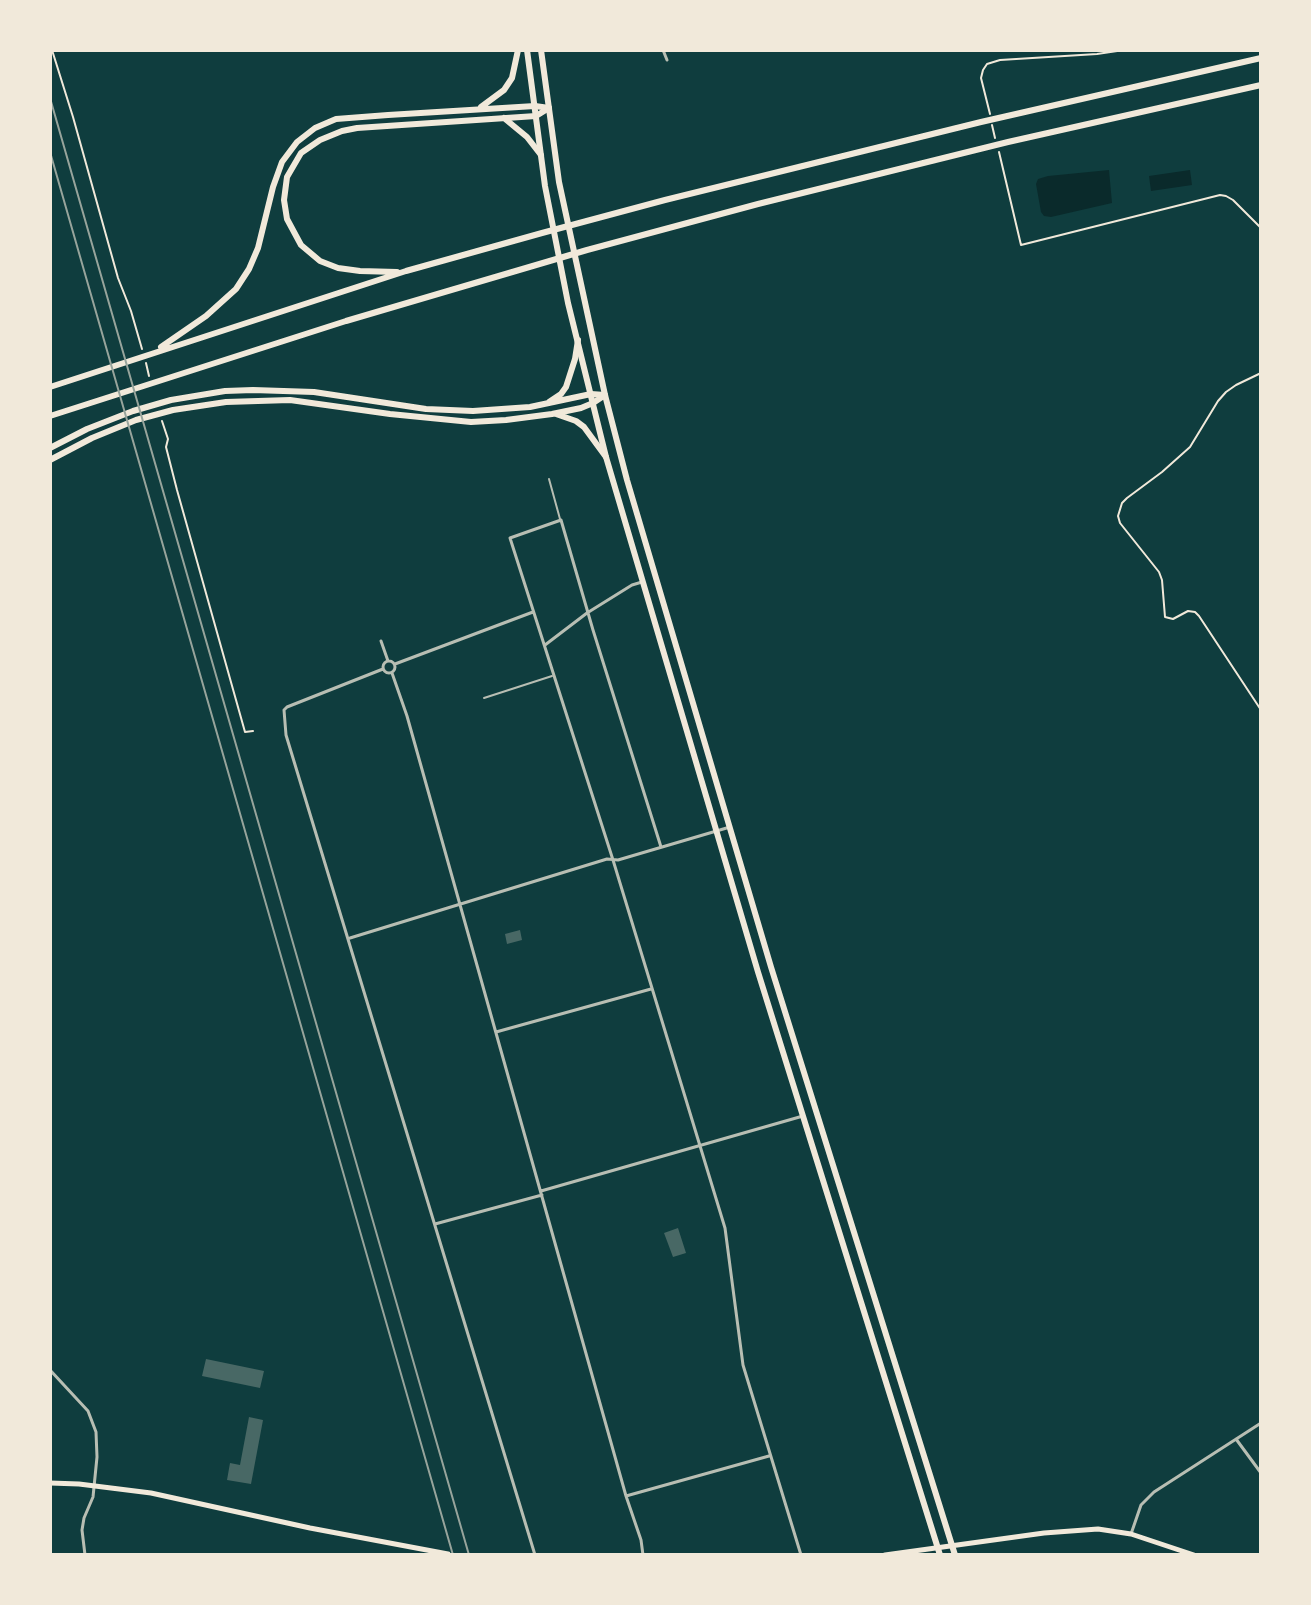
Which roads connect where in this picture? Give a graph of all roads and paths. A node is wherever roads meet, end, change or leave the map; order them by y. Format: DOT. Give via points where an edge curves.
graph roads {
  1 [pos="52,50"];
  2 [pos="518,50"];
  3 [pos="527,50"];
  4 [pos="541,50"];
  5 [pos="663,50"];
  6 [pos="1124,50"];
  7 [pos="1261,58"];
  8 [pos="667,60"];
  9 [pos="1261,85"];
  10 [pos="535,106"];
  11 [pos="549,108"];
  12 [pos="478,109"];
  13 [pos="989,113"];
  14 [pos="536,116"];
  15 [pos="504,118"];
  16 [pos="993,127"];
  17 [pos="541,155"];
  18 [pos="1261,228"];
  19 [pos="406,271"];
  20 [pos="578,340"];
  21 [pos="154,352"];
  22 [pos="1261,373"];
  23 [pos="150,379"];
  24 [pos="50,387"];
  25 [pos="591,394"];
  26 [pos="605,395"];
  27 [pos="593,403"];
  28 [pos="545,404"];
  29 [pos="552,414"];
  30 [pos="50,416"];
  31 [pos="162,420"];
  32 [pos="50,448"];
  33 [pos="606,457"];
  34 [pos="50,460"];
  35 [pos="549,479"];
  36 [pos="561,520"];
  37 [pos="642,582"];
  38 [pos="533,612"];
  39 [pos="587,613"];
  40 [pos="381,641"];
  41 [pos="543,646"];
  42 [pos="388,661"];
  43 [pos="395,664"];
  44 [pos="383,669"];
  45 [pos="392,673"];
  46 [pos="553,676"];
  47 [pos="484,698"];
  48 [pos="1261,710"];
  49 [pos="253,731"];
  50 [pos="730,827"];
  51 [pos="716,831"];
  52 [pos="661,847"];
  53 [pos="613,860"];
  54 [pos="459,904"];
  55 [pos="349,939"];
  56 [pos="651,989"];
  57 [pos="496,1032"];
  58 [pos="803,1116"];
  59 [pos="699,1145"];
  60 [pos="541,1193"];
  61 [pos="435,1224"];
  62 [pos="50,1370"];
  63 [pos="1261,1423"];
  64 [pos="1236,1439"];
  65 [pos="771,1455"];
  66 [pos="1261,1473"];
  67 [pos="50,1483"];
  68 [pos="94,1486"];
  69 [pos="626,1496"];
  70 [pos="1131,1534"];
  71 [pos="952,1545"];
  72 [pos="939,1551"];
  73 [pos="448,1554"];
  74 [pos="85,1555"];
  75 [pos="535,1555"];
  76 [pos="643,1555"];
  77 [pos="801,1555"];
  78 [pos="885,1555"];
  79 [pos="955,1555"];
  80 [pos="1194,1555"];
  1 -- 23 [label="path"];
  2 -- 12 [label="main road" via="504,90"];
  3 -- 10 [label="main road"];
  4 -- 11 [label="main road"];
  5 -- 8 [label="street"];
  6 -- 13 [label="path" via="987,64 981,78"];
  7 -- 19 [label="main road" via="665,200"];
  9 -- 30 [label="main road" via="987,147 587,250"];
  10 -- 11 [label="main road"];
  10 -- 12 [label="main road"];
  10 -- 14 [label="main road"];
  11 -- 14 [label="main road"];
  11 -- 26 [label="main road" via="559,182"];
  12 -- 21 [label="main road" via="336,119 305,135 277,173 258,248 236,289"];
  14 -- 15 [label="main road"];
  14 -- 17 [label="main road"];
  15 -- 17 [label="main road"];
  15 -- 19 [label="main road" via="342,131 314,143 296,160 284,200 301,245 338,268"];
  16 -- 18 [label="path" via="1021,245 1220,195 1233,200"];
  17 -- 20 [label="main road"];
  19 -- 21 [label="main road"];
  20 -- 25 [label="main road"];
  20 -- 28 [label="main road" via="566,387"];
  21 -- 24 [label="main road"];
  22 -- 48 [label="path" via="1226,392 1190,447 1127,498 1118,516 1159,572 1165,617 1195,612"];
  25 -- 26 [label="main road"];
  25 -- 27 [label="main road"];
  25 -- 28 [label="main road"];
  26 -- 27 [label="main road"];
  26 -- 50 [label="main road"];
  27 -- 29 [label="main road"];
  27 -- 33 [label="main road"];
  28 -- 32 [label="main road" via="473,411 314,392 225,391 133,411"];
  29 -- 33 [label="main road" via="576,421"];
  29 -- 34 [label="main road" via="471,422 290,400 226,402 136,420"];
  31 -- 49 [label="path" via="245,732"];
  33 -- 37 [label="main road"];
  35 -- 36 [label="lane"];
  36 -- 38 [label="street" via="509,540"];
  36 -- 39 [label="street"];
  37 -- 39 [label="street"];
  37 -- 51 [label="main road"];
  38 -- 41 [label="street"];
  38 -- 43 [label="street"];
  39 -- 41 [label="street"];
  39 -- 52 [label="street"];
  40 -- 42 [label="street"];
  41 -- 46 [label="street"];
  42 -- 43 [label="street"];
  42 -- 44 [label="street"];
  43 -- 45 [label="street"];
  44 -- 45 [label="street"];
  44 -- 55 [label="street" via="284,710 286,735"];
  45 -- 54 [label="street"];
  46 -- 47 [label="lane"];
  46 -- 53 [label="street"];
  50 -- 51 [label="street"];
  50 -- 71 [label="main road"];
  51 -- 52 [label="street"];
  51 -- 58 [label="main road"];
  52 -- 53 [label="street"];
  53 -- 54 [label="street"];
  53 -- 56 [label="street"];
  54 -- 55 [label="street"];
  54 -- 57 [label="street"];
  55 -- 61 [label="street"];
  56 -- 57 [label="street"];
  56 -- 59 [label="street"];
  57 -- 60 [label="street"];
  58 -- 59 [label="street"];
  58 -- 72 [label="main road"];
  59 -- 60 [label="street"];
  59 -- 65 [label="street" via="728,1241 741,1351"];
  60 -- 61 [label="street"];
  60 -- 69 [label="street"];
  61 -- 75 [label="street"];
  62 -- 68 [label="street" via="93,1420"];
  63 -- 64 [label="street"];
  64 -- 66 [label="street"];
  64 -- 70 [label="street" via="1154,1492 1141,1505"];
  65 -- 69 [label="street"];
  65 -- 77 [label="street"];
  67 -- 68 [label="main road"];
  68 -- 73 [label="main road"];
  68 -- 74 [label="street" via="82,1530"];
  69 -- 76 [label="street"];
  70 -- 71 [label="main road" via="1077,1529"];
  70 -- 80 [label="main road"];
  71 -- 72 [label="main road"];
  71 -- 79 [label="main road"];
  72 -- 78 [label="main road"];
}
